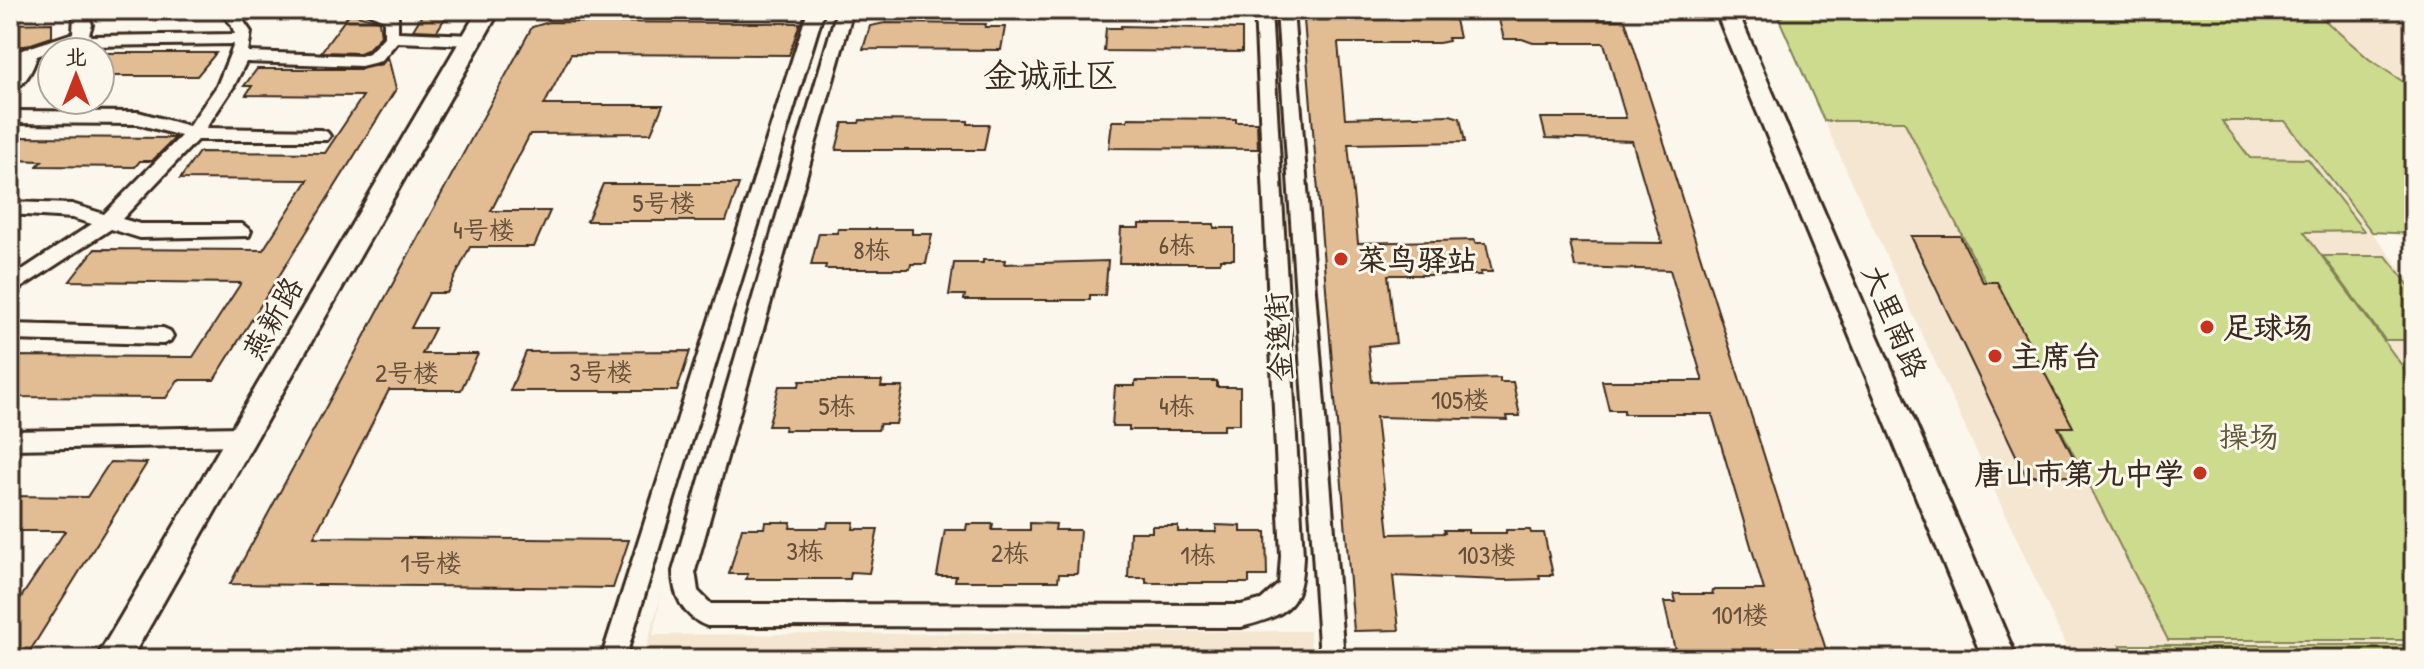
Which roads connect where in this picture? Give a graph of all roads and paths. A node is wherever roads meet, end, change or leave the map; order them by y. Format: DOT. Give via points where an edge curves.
graph roads {
  1 [pos="73,10"];
  2 [pos="227,10"];
  3 [pos="369,10"];
  4 [pos="489,10"];
  5 [pos="816,10"];
  6 [pos="845,10"];
  7 [pos="1263,10"];
  8 [pos="1285,10"];
  9 [pos="1726,10"];
  10 [pos="80,36"];
  11 [pos="393,37"];
  12 [pos="472,40"];
  13 [pos="116,42"];
  14 [pos="241,48"];
  15 [pos="36,53"];
  16 [pos="29,56"];
  17 [pos="10,60"];
  18 [pos="10,86"];
  19 [pos="10,117"];
  20 [pos="192,134"];
  21 [pos="321,136"];
  22 [pos="10,208"];
  23 [pos="106,222"];
  24 [pos="242,231"];
  25 [pos="10,288"];
  26 [pos="10,332"];
  27 [pos="163,336"];
  28 [pos="242,436"];
  29 [pos="10,440"];
  30 [pos="113,659"];
  31 [pos="613,659"];
  32 [pos="1332,659"];
  33 [pos="2000,659"];
  1 -- 10 [label="street" via="82,13"];
  2 -- 14 [label="street" via="238,20"];
  3 -- 11 [label="street" via="392,17"];
  4 -- 12 [label="street, 燕新路"];
  5 -- 31 [label="street"];
  6 -- 7 [label="street" via="684,571 684,589 693,606 707,615 1241,616 1268,609 1290,588"];
  8 -- 32 [label="street, 金逸街"];
  9 -- 33 [label="street, 大里南路"];
  11 -- 12 [label="street"];
  11 -- 14 [label="street" via="375,57 361,61"];
  12 -- 28 [label="street, 燕新路"];
  13 -- 14 [label="street"];
  14 -- 20 [label="street" via="227,81"];
  15 -- 16 [label="street"];
  16 -- 17 [label="street"];
  16 -- 18 [label="street"];
  19 -- 20 [label="street" via="138,118"];
  20 -- 21 [label="street"];
  20 -- 23 [label="street"];
  22 -- 23 [label="street" via="72,211"];
  23 -- 24 [label="street" via="140,231"];
  23 -- 25 [label="street"];
  26 -- 27 [label="street"];
  28 -- 29 [label="street"];
  28 -- 30 [label="street, 燕新路"];
}
